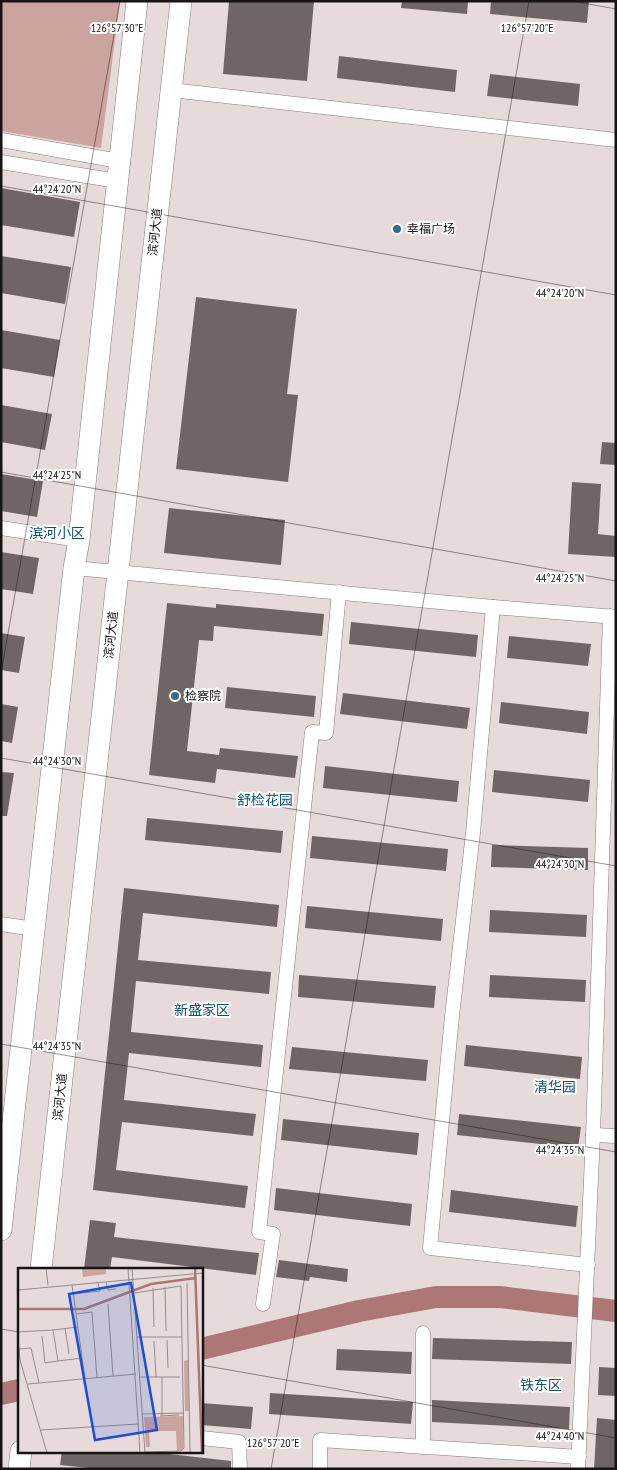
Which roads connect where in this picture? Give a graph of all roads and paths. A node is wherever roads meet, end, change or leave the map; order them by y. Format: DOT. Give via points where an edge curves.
graph roads {
  1 [pos="137,1"];
  2 [pos="181,1"];
  3 [pos="171,90"];
  4 [pos="1,140"];
  5 [pos="616,140"];
  6 [pos="1,162"];
  7 [pos="118,171"];
  8 [pos="1,528"];
  9 [pos="79,540"];
  10 [pos="74,568"];
  11 [pos="118,572"];
  12 [pos="339,592"];
  13 [pos="493,608"];
  14 [pos="613,617"];
  15 [pos="609,820"];
  16 [pos="1,924"];
  17 [pos="34,929"];
  18 [pos="593,1135"];
  19 [pos="616,1136"];
  20 [pos="1,1230"];
  21 [pos="588,1265"];
  22 [pos="41,1268"];
  23 [pos="263,1304"];
  24 [pos="423,1333"];
  25 [pos="202,1438"];
  26 [pos="423,1446"];
  27 [pos="21,1452"];
  28 [pos="578,1463"];
  29 [pos="19,1469"];
  30 [pos="240,1469"];
  31 [pos="320,1469"];
  1 -- 7 [label="main road"];
  2 -- 3 [label="main road, 滨河大道"];
  3 -- 5 [label="street"];
  3 -- 11 [label="main road, 滨河大道"];
  4 -- 7 [label="street"];
  6 -- 7 [label="street"];
  7 -- 9 [label="main road"];
  8 -- 9 [label="street"];
  9 -- 10 [label="main road"];
  10 -- 11 [label="street"];
  10 -- 17 [label="main road"];
  11 -- 12 [label="street"];
  11 -- 22 [label="main road, 滨河大道"];
  12 -- 13 [label="street"];
  12 -- 23 [label="street" via="326,733 312,732 259,1232 273,1234"];
  13 -- 14 [label="street"];
  13 -- 21 [label="street" via="430,1248"];
  14 -- 15 [label="street"];
  15 -- 18 [label="street"];
  16 -- 17 [label="street"];
  17 -- 20 [label="main road"];
  18 -- 19 [label="street"];
  18 -- 21 [label="street"];
  21 -- 28 [label="street"];
  24 -- 26 [label="street"];
  25 -- 30 [label="street" via="239,1442"];
  26 -- 28 [label="street"];
  26 -- 31 [label="street" via="320,1440"];
  27 -- 29 [label="main road"];
}
